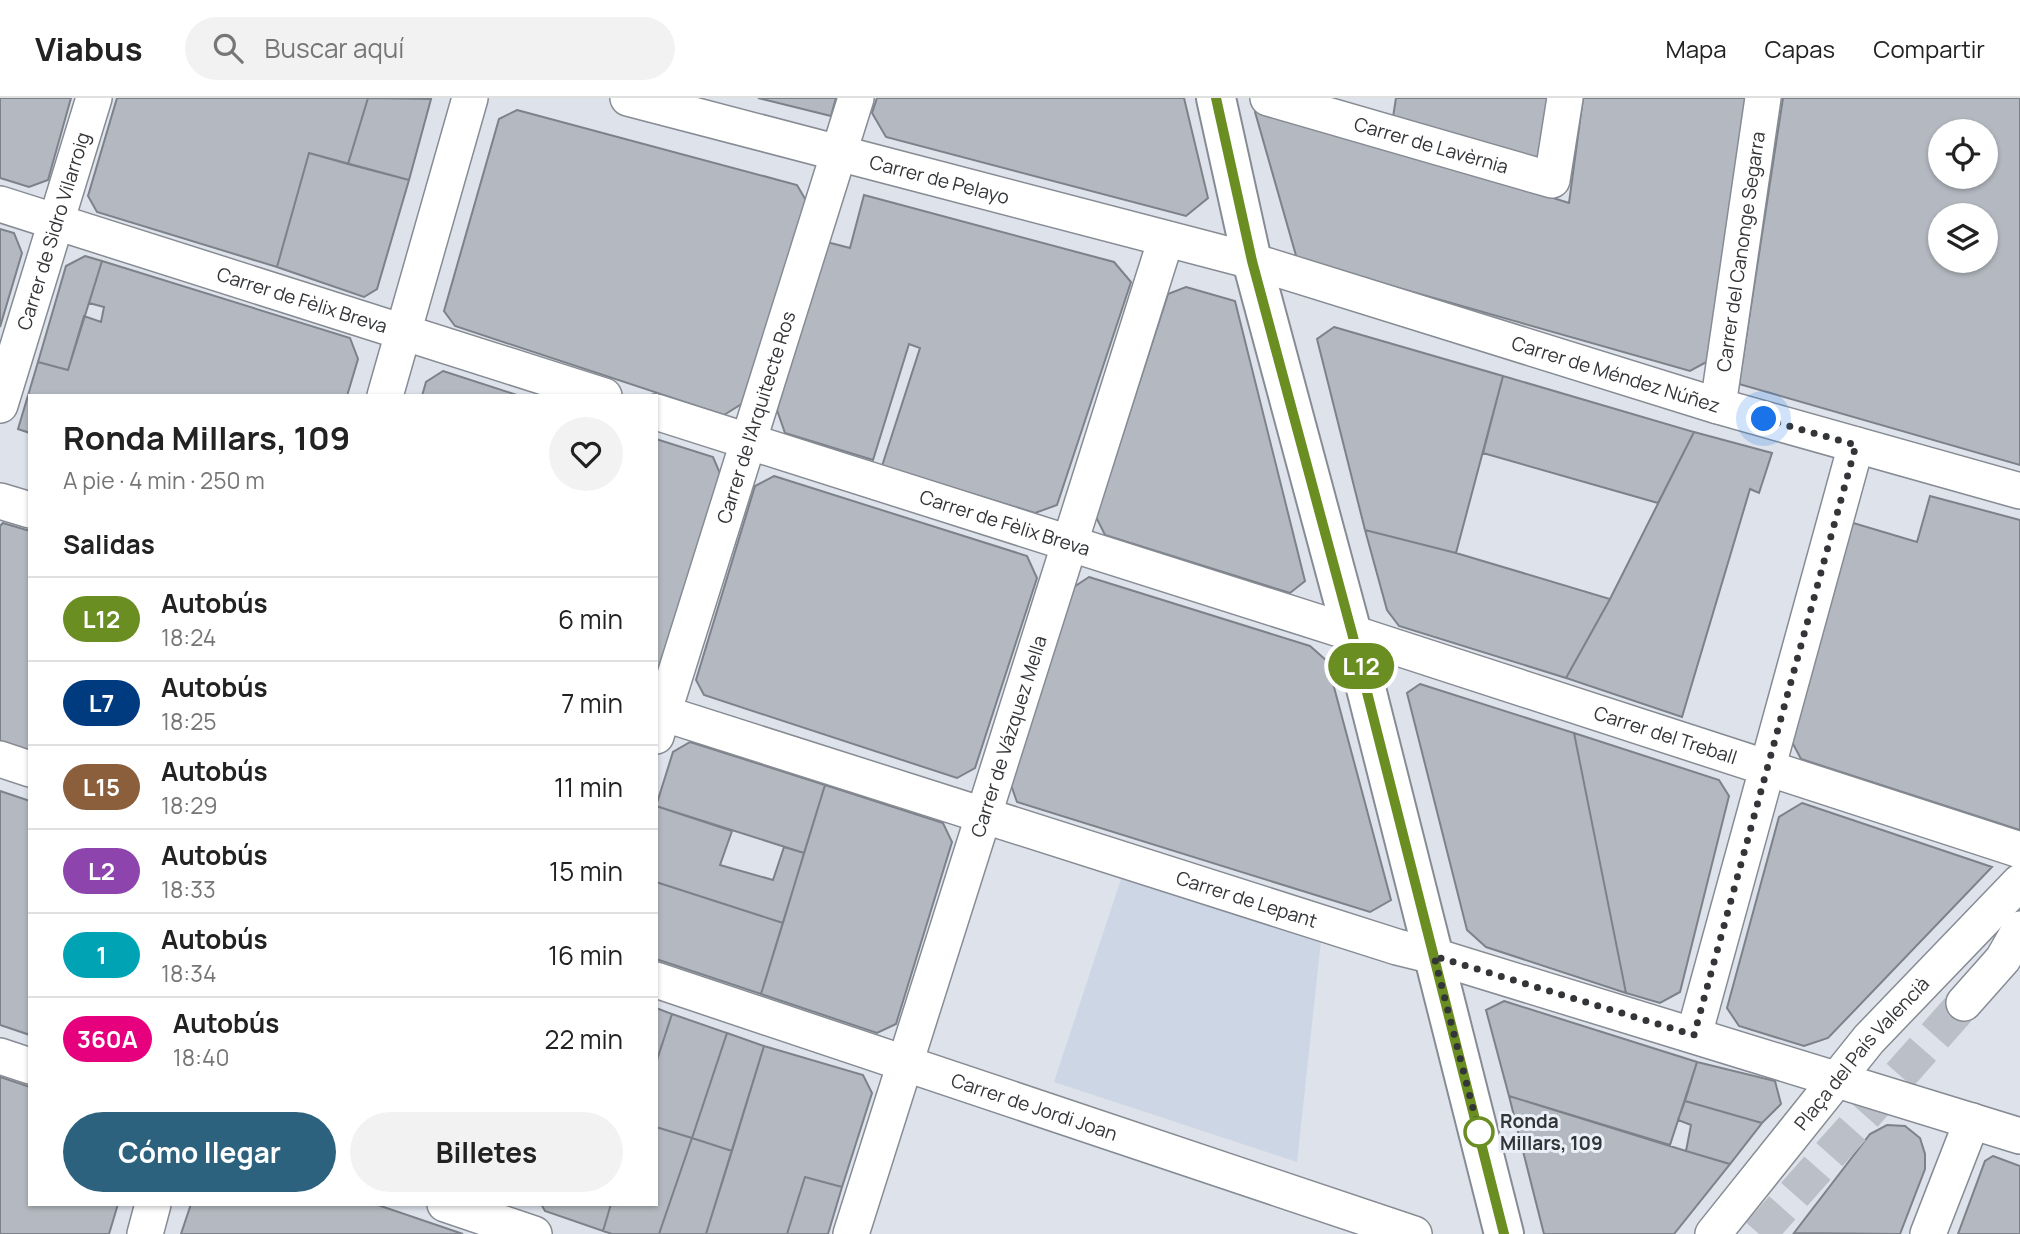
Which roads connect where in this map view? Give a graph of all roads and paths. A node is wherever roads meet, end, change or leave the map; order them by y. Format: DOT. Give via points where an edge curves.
graph roads {
  1 [pos="94,98"];
  2 [pos="470,98"];
  3 [pos="628,98"];
  4 [pos="856,98"];
  5 [pos="1216,98"];
  6 [pos="1268,98"];
  7 [pos="1565,98"];
  8 [pos="1763,98"];
  9 [pos="1374,113"];
  10 [pos="839,153"];
  11 [pos="0,204"];
  12 [pos="56,222"];
  13 [pos="1167,239"];
  14 [pos="1252,261"];
  15 [pos="403,332"];
  16 [pos="386,394"];
  17 [pos="598,394"];
  18 [pos="0,405"];
  19 [pos="1718,406"];
  20 [pos="658,413"];
  21 [pos="749,442"];
  22 [pos="1856,445"];
  23 [pos="2020,491"];
  24 [pos="0,501"];
  25 [pos="28,509"];
  26 [pos="1070,544"];
  27 [pos="1352,633"];
  28 [pos="659,720"];
  29 [pos="0,759"];
  30 [pos="28,768"];
  31 [pos="1768,768"];
  32 [pos="984,815"];
  33 [pos="2020,850"];
  34 [pos="2020,882"];
  35 [pos="2020,929"];
  36 [pos="1434,956"];
  37 [pos="658,980"];
  38 [pos="1964,1003"];
  39 [pos="1694,1035"];
  40 [pos="0,1056"];
  41 [pos="905,1063"];
  42 [pos="28,1065"];
  43 [pos="1839,1078"];
  44 [pos="1972,1121"];
  45 [pos="2020,1136"];
  46 [pos="152,1206"];
  47 [pos="452,1206"];
  48 [pos="512,1224"];
  49 [pos="145,1234"];
  50 [pos="851,1234"];
  51 [pos="1414,1234"];
  52 [pos="1504,1234"];
  53 [pos="1713,1234"];
  54 [pos="1928,1234"];
  1 -- 12 [label="street, Carrer de Sidro Vilarroig"];
  2 -- 15 [label="street"];
  3 -- 10 [label="street, Carrer de Pelayo"];
  4 -- 10 [label="street, Carrer de l'Arquitecte Ros"];
  5 -- 14 [label="main road"];
  6 -- 9 [label="street, Carrer de Lavèrnia"];
  7 -- 9 [label="street, Carrer de Lavèrnia" via="1552,180"];
  8 -- 19 [label="street, Carrer del Canonge Segarra"];
  10 -- 13 [label="street, Carrer de Pelayo"];
  10 -- 21 [label="street, Carrer de l'Arquitecte Ros"];
  11 -- 12 [label="street, Carrer de Fèlix Breva"];
  12 -- 15 [label="street, Carrer de Fèlix Breva"];
  12 -- 18 [label="street, Carrer de Sidro Vilarroig"];
  13 -- 14 [label="street, Carrer de Pelayo"];
  13 -- 26 [label="street, Carrer de Vázquez Mella"];
  14 -- 19 [label="street, Carrer de Méndez Núñez"];
  14 -- 27 [label="main road"];
  15 -- 16 [label="street"];
  15 -- 17 [label="street, Carrer de Fèlix Breva"];
  19 -- 22 [label="street, Carrer de Méndez Núñez"];
  20 -- 21 [label="street, Carrer de Fèlix Breva"];
  21 -- 26 [label="street, Carrer de Fèlix Breva"];
  21 -- 28 [label="street, Carrer de l'Arquitecte Ros"];
  22 -- 23 [label="street, Carrer de Méndez Núñez"];
  22 -- 31 [label="street"];
  24 -- 25 [label="street"];
  26 -- 27 [label="street, Carrer de Fèlix Breva"];
  26 -- 32 [label="street, Carrer de Vázquez Mella"];
  27 -- 31 [label="street, Carrer del Treball"];
  27 -- 36 [label="main road"];
  28 -- 32 [label="street, Carrer de Lepant"];
  29 -- 30 [label="street"];
  31 -- 33 [label="street, Carrer del Treball"];
  31 -- 39 [label="street"];
  32 -- 36 [label="street, Carrer de Lepant"];
  32 -- 41 [label="street, Carrer de Vázquez Mella"];
  34 -- 43 [label="street, Plaça del País Valencià" via="1869,1039"];
  35 -- 38 [label="street" via="2003,959"];
  36 -- 39 [label="street, Carrer de Lepant"];
  36 -- 52 [label="main road"];
  37 -- 41 [label="street, Carrer de Jordi Joan"];
  39 -- 43 [label="street, Carrer de Lepant"];
  40 -- 42 [label="street"];
  41 -- 50 [label="street, Carrer de Vázquez Mella"];
  41 -- 51 [label="street, Carrer de Jordi Joan"];
  43 -- 44 [label="street, Carrer de Lepant"];
  43 -- 53 [label="street, Plaça del País Valencià"];
  44 -- 45 [label="street, Carrer de Lepant"];
  44 -- 54 [label="street"];
  46 -- 49 [label="street"];
  47 -- 48 [label="street"];
}
